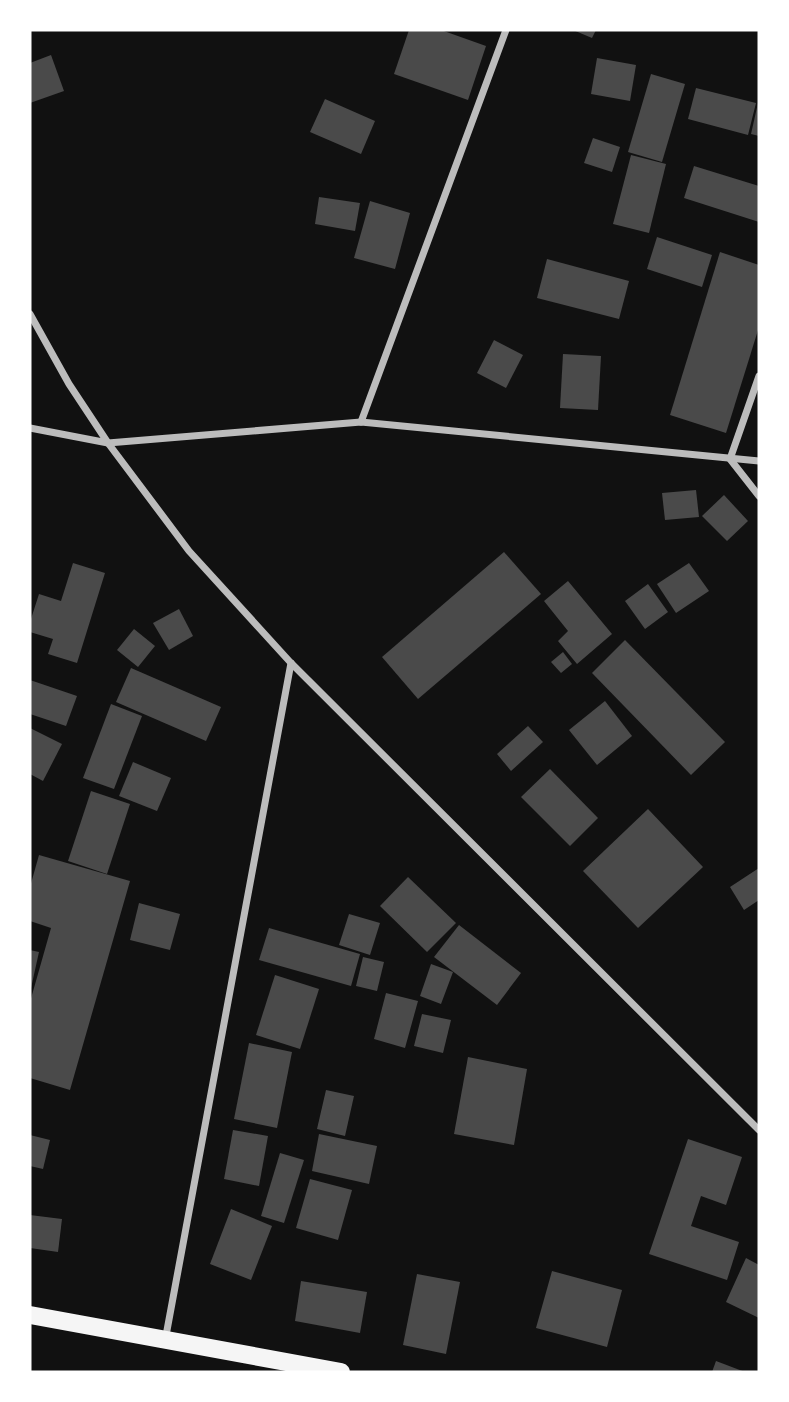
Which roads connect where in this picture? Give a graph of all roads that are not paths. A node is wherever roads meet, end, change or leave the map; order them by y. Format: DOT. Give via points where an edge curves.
graph roads {
  1 [pos="506,30"];
  2 [pos="30,314"];
  3 [pos="759,376"];
  4 [pos="361,422"];
  5 [pos="30,428"];
  6 [pos="108,443"];
  7 [pos="730,459"];
  8 [pos="759,461"];
  9 [pos="759,496"];
  10 [pos="291,663"];
  11 [pos="759,1130"];
  12 [pos="30,1315"];
  13 [pos="165,1341"];
  14 [pos="341,1372"];
  1 -- 4 [label="street"];
  2 -- 6 [label="street"];
  3 -- 7 [label="street"];
  4 -- 6 [label="street"];
  4 -- 7 [label="street"];
  5 -- 6 [label="street"];
  6 -- 10 [label="street" via="189,551"];
  7 -- 8 [label="street"];
  7 -- 9 [label="street"];
  10 -- 11 [label="street"];
  10 -- 13 [label="street"];
  12 -- 13 [label="main road"];
  13 -- 14 [label="main road"];
}
